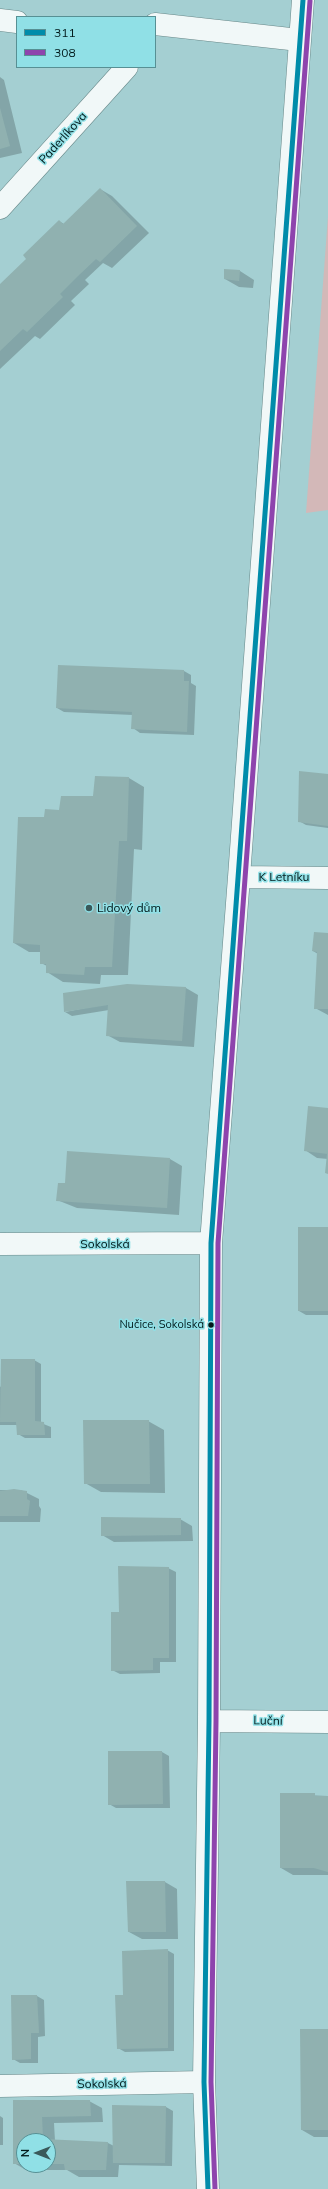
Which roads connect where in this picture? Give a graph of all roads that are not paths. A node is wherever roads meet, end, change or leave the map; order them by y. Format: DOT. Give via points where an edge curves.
graph roads {
  1 [pos="303,0"];
  2 [pos="0,20"];
  3 [pos="16,22"];
  4 [pos="158,28"];
  5 [pos="299,40"];
  6 [pos="126,68"];
  7 [pos="0,208"];
  8 [pos="239,877"];
  9 [pos="328,878"];
  10 [pos="211,1243"];
  11 [pos="0,1244"];
  12 [pos="209,1720"];
  13 [pos="328,1722"];
  14 [pos="204,2082"];
  15 [pos="0,2086"];
  16 [pos="208,2189"];
  1 -- 5 [label="street"];
  2 -- 3 [label="street"];
  4 -- 5 [label="street"];
  5 -- 8 [label="street"];
  6 -- 7 [label="street, Paderlíkova"];
  8 -- 9 [label="street, K Letníku"];
  8 -- 10 [label="street"];
  10 -- 11 [label="street, Sokolská"];
  10 -- 12 [label="street"];
  12 -- 13 [label="street, Luční"];
  12 -- 14 [label="street"];
  14 -- 15 [label="street, Sokolská"];
  14 -- 16 [label="street"];
}
